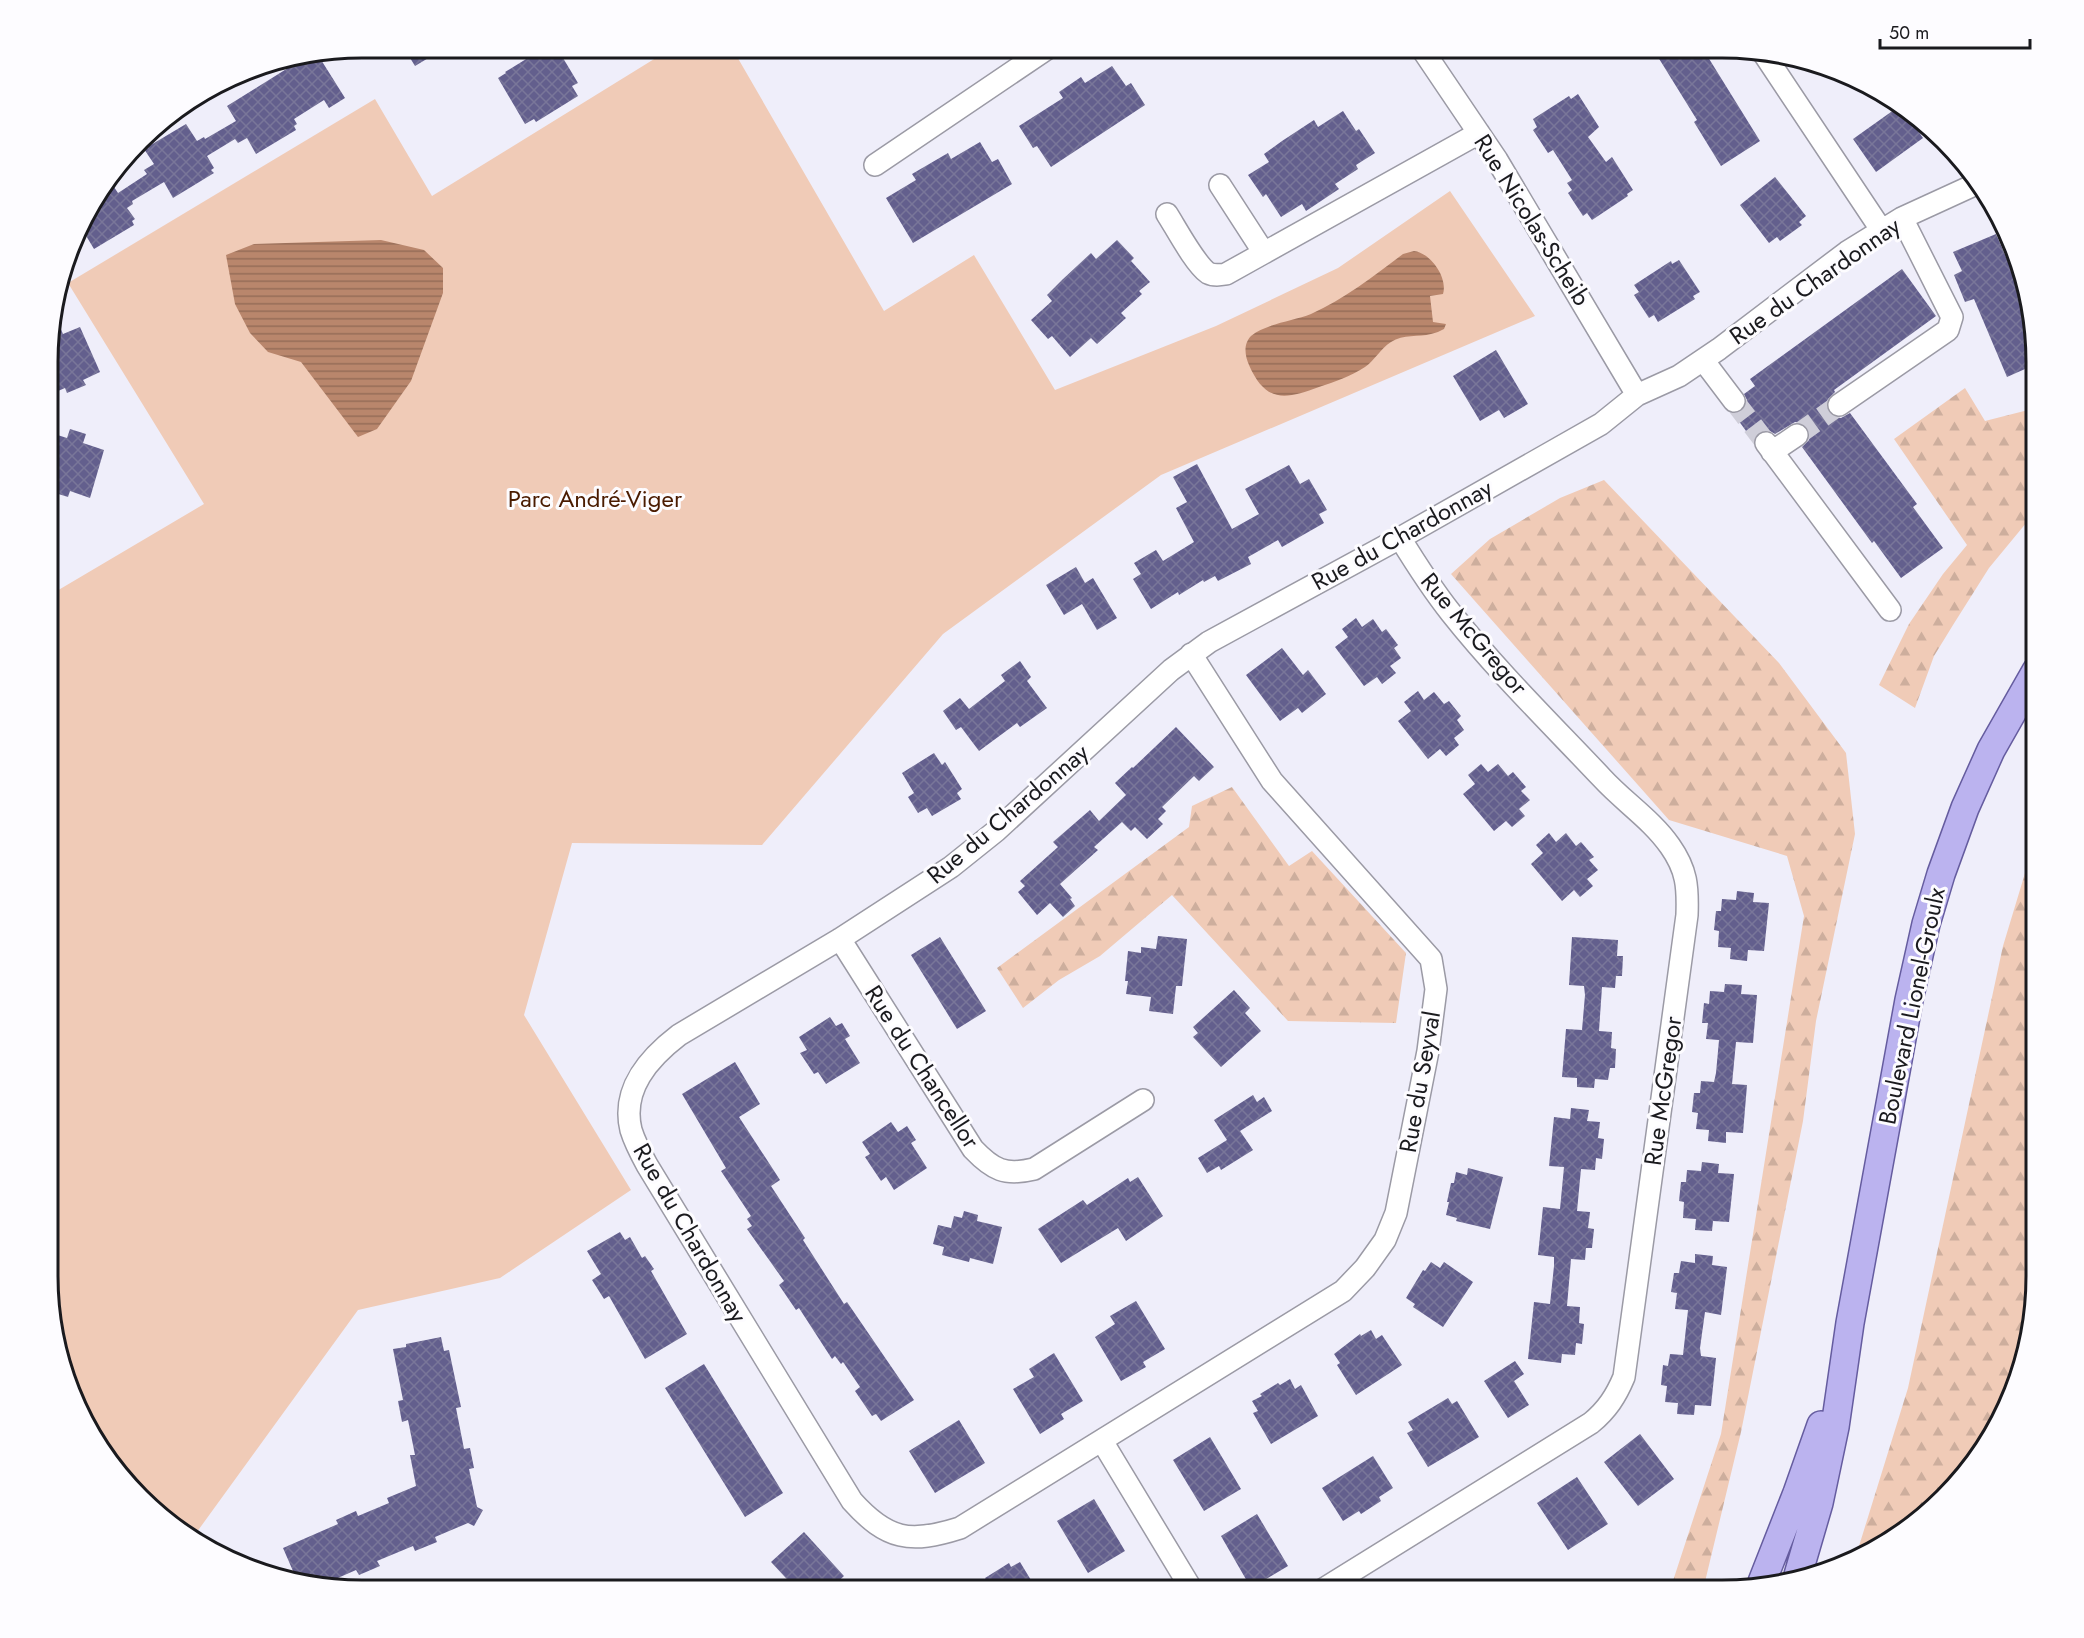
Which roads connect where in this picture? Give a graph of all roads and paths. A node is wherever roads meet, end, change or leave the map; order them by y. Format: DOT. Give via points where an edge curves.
graph roads {
  1 [pos="1033,58"];
  2 [pos="1429,58"];
  3 [pos="1770,62"];
  4 [pos="1479,133"];
  5 [pos="875,165"];
  6 [pos="1220,185"];
  7 [pos="1969,187"];
  8 [pos="1167,214"];
  9 [pos="1902,218"];
  10 [pos="1882,231"];
  11 [pos="1264,253"];
  12 [pos="1703,360"];
  13 [pos="1637,395"];
  14 [pos="1734,401"];
  15 [pos="1839,405"];
  16 [pos="1797,435"];
  17 [pos="1400,538"];
  18 [pos="1890,610"];
  19 [pos="1191,654"];
  20 [pos="2026,689"];
  21 [pos="840,939"];
  22 [pos="1143,1100"];
  23 [pos="1850,1323"];
  24 [pos="1102,1441"];
  25 [pos="1800,1569"];
  26 [pos="1764,1577"];
  27 [pos="1186,1580"];
  28 [pos="1338,1580"];
  1 -- 5 [label="street"];
  2 -- 4 [label="street, Rue Nicolas-Scheib"];
  3 -- 10 [label="street"];
  4 -- 11 [label="street"];
  4 -- 13 [label="street, Rue Nicolas-Scheib"];
  6 -- 11 [label="street"];
  7 -- 9 [label="street, Rue du Chardonnay"];
  8 -- 11 [label="street" via="1209,274 1226,274"];
  9 -- 10 [label="street, Rue du Chardonnay"];
  9 -- 15 [label="street" via="1953,317 1948,330"];
  10 -- 12 [label="street, Rue du Chardonnay" via="1847,252"];
  12 -- 13 [label="street, Rue du Chardonnay"];
  12 -- 14 [label="street"];
  13 -- 17 [label="street, Rue du Chardonnay" via="1601,424"];
  16 -- 18 [label="street" via="1769,448"];
  17 -- 19 [label="street, Rue du Chardonnay"];
  17 -- 28 [label="street, Rue McGregor" via="1426,580 1482,650 1618,796 1670,845 1686,875 1687,915 1624,1377 1615,1398 1591,1423"];
  19 -- 21 [label="street, Rue du Chardonnay" via="976,848"];
  19 -- 24 [label="street, Rue du Seyval" via="1272,781 1431,959 1436,989 1428,1051 1396,1213 1385,1240 1365,1268 1343,1290"];
  20 -- 23 [label="main road, Boulevard Lionel-Groulx" via="1991,750 1965,808 1926,924"];
  21 -- 22 [label="street, Rue du Chancellor" via="973,1149 988,1165 1003,1172 1034,1169"];
  21 -- 24 [label="street, Rue du Chardonnay" via="658,1050 636,1083 629,1109 631,1129 647,1165 838,1480 869,1520 912,1538 960,1528"];
  23 -- 25 [label="main road, Boulevard Lionel-Groulx" via="1835,1427"];
  23 -- 26 [label="main road, Boulevard Lionel-Groulx" via="1822,1423"];
  24 -- 27 [label="street"];
}
